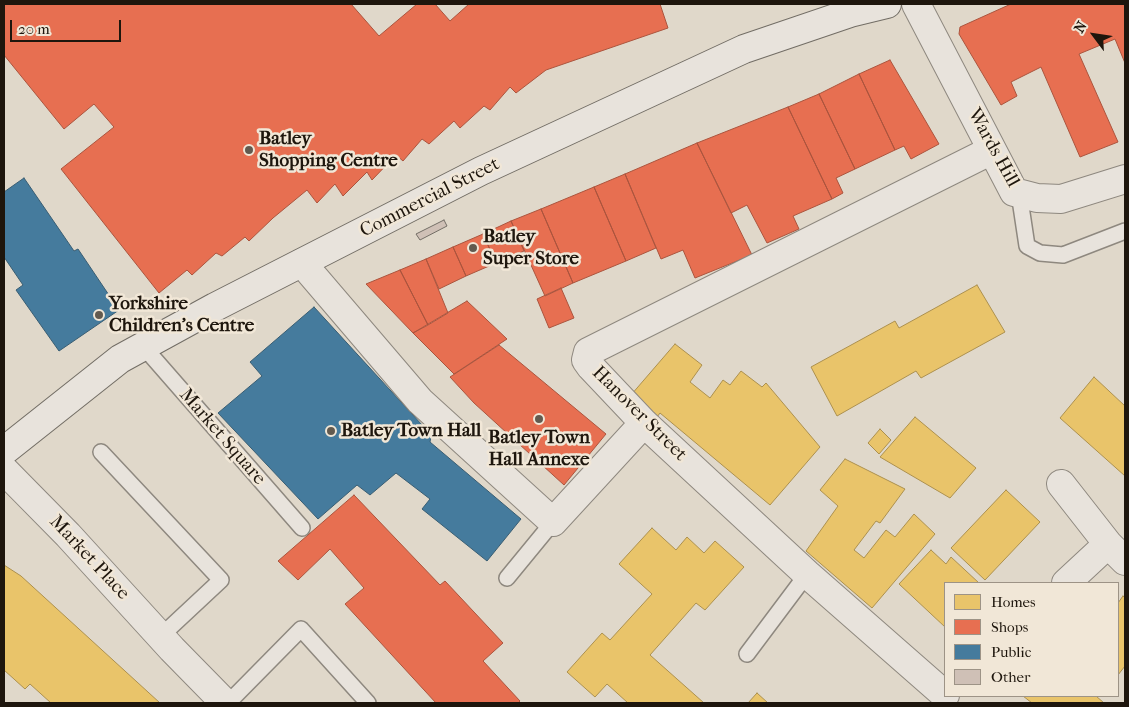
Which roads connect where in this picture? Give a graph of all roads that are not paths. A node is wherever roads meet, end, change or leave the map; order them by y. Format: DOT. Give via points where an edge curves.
graph roads {
  1 [pos="887,4"];
  2 [pos="916,4"];
  3 [pos="992,150"];
  4 [pos="1125,179"];
  5 [pos="1019,193"];
  6 [pos="1125,231"];
  7 [pos="302,263"];
  8 [pos="143,346"];
  9 [pos="644,423"];
  10 [pos="4,451"];
  11 [pos="102,452"];
  12 [pos="4,470"];
  13 [pos="1060,484"];
  14 [pos="553,522"];
  15 [pos="302,528"];
  16 [pos="1117,553"];
  17 [pos="807,574"];
  18 [pos="507,578"];
  19 [pos="1068,582"];
  20 [pos="167,643"];
  21 [pos="747,654"];
  22 [pos="944,692"];
  23 [pos="226,703"];
  24 [pos="368,703"];
  1 -- 7 [label="street, Commercial Street" via="850,13 744,49 481,171"];
  2 -- 3 [label="street, Wards Hill"];
  3 -- 5 [label="street, Wards Hill" via="1014,192"];
  3 -- 9 [label="street, Hanover Street" via="588,352 586,360 591,367"];
  4 -- 5 [label="street, Wards Hill" via="1061,199"];
  5 -- 6 [label="lane" via="1027,246 1040,253 1063,255"];
  7 -- 8 [label="street, Commercial Street"];
  7 -- 14 [label="street" via="420,401"];
  8 -- 10 [label="street, Commercial Street" via="120,359"];
  8 -- 15 [label="lane, Market Square"];
  9 -- 14 [label="street"];
  9 -- 17 [label="street, Hanover Street"];
  11 -- 20 [label="lane" via="222,580"];
  12 -- 20 [label="street, Market Place"];
  13 -- 16 [label="street"];
  14 -- 18 [label="lane"];
  16 -- 19 [label="street"];
  17 -- 21 [label="lane"];
  17 -- 22 [label="street, Hanover Street"];
  20 -- 23 [label="street, Market Place"];
  23 -- 24 [label="lane" via="301,630"];
}
